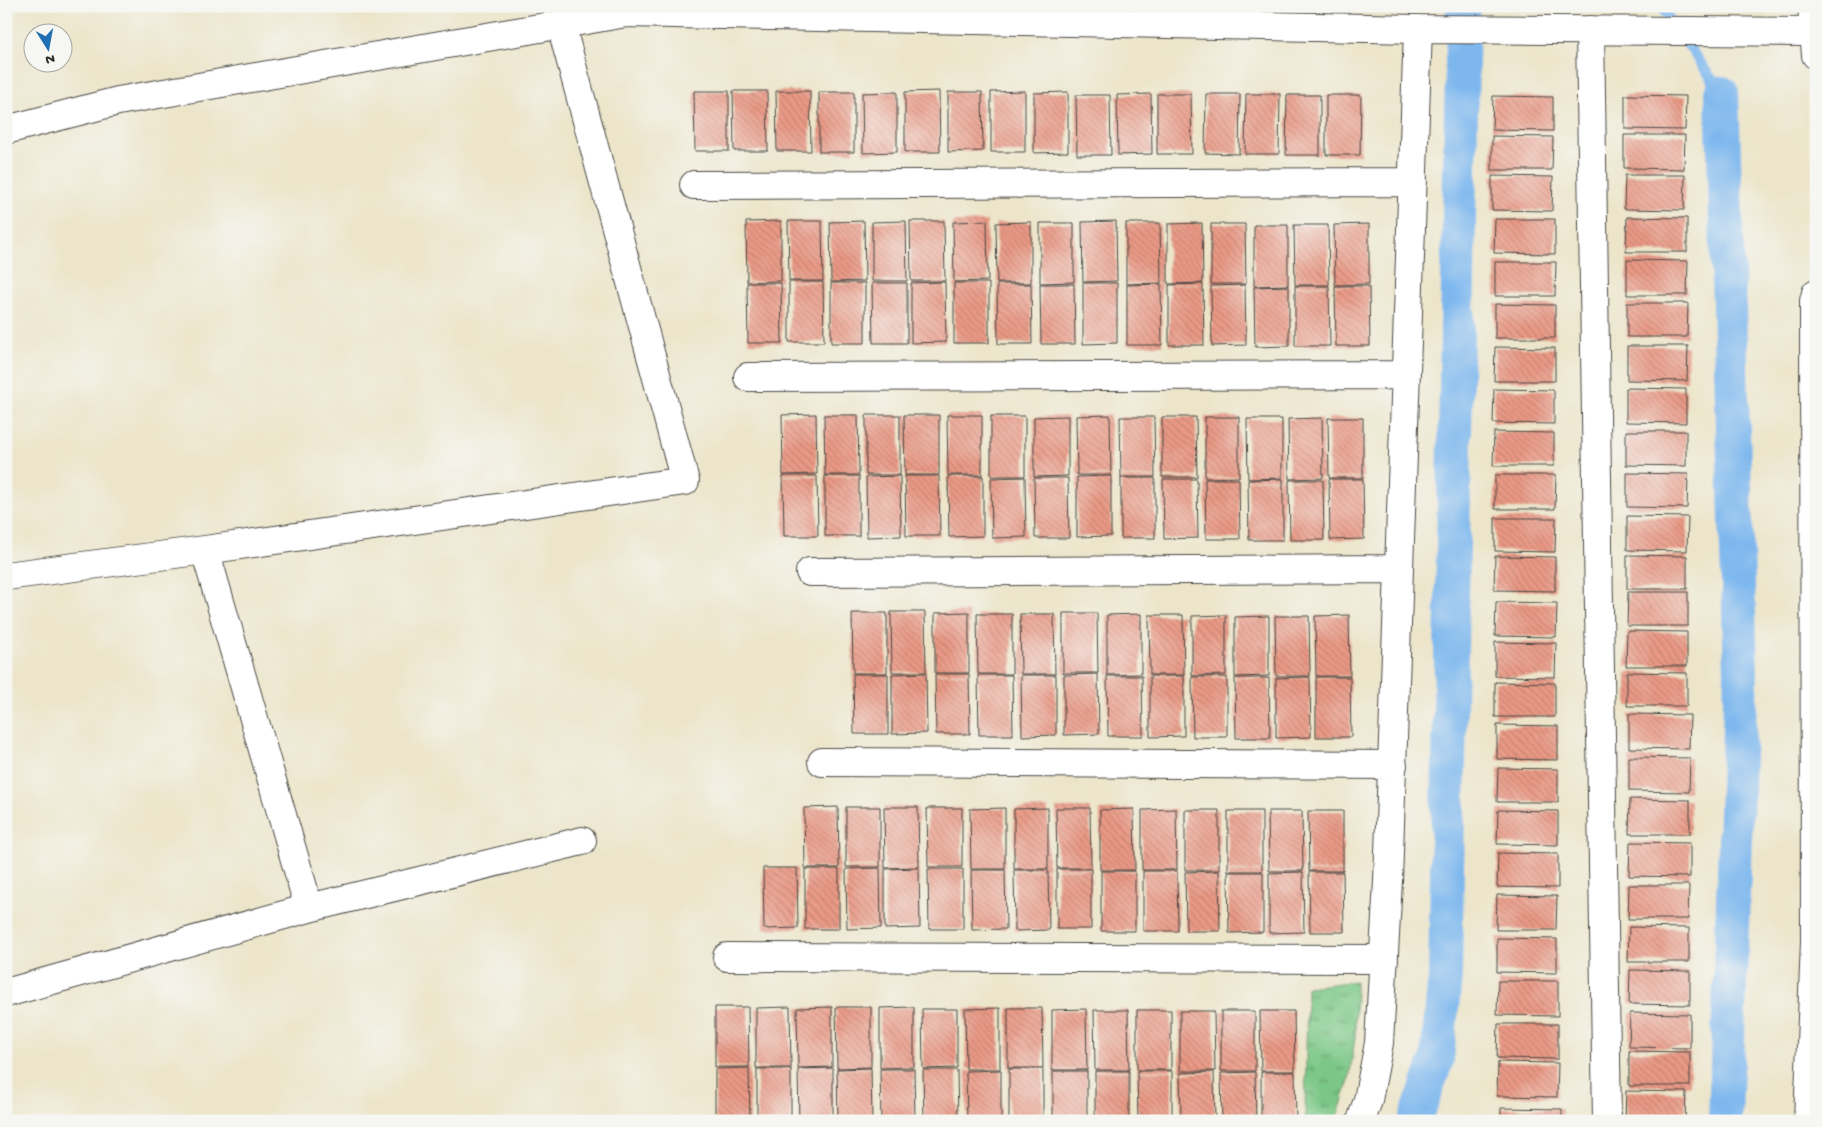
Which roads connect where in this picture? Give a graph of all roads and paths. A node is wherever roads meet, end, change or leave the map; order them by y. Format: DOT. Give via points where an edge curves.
graph roads {
  1 [pos="649,10"];
  2 [pos="561,24"];
  3 [pos="1420,29"];
  4 [pos="1590,30"];
  5 [pos="1814,31"];
  6 [pos="6,130"];
  7 [pos="1413,182"];
  8 [pos="694,185"];
  9 [pos="1816,293"];
  10 [pos="1406,375"];
  11 [pos="748,377"];
  12 [pos="206,550"];
  13 [pos="1399,569"];
  14 [pos="810,572"];
  15 [pos="6,576"];
  16 [pos="822,762"];
  17 [pos="1393,765"];
  18 [pos="582,841"];
  19 [pos="309,908"];
  20 [pos="727,957"];
  21 [pos="1384,958"];
  22 [pos="6,993"];
  23 [pos="1361,1121"];
  24 [pos="1607,1121"];
  25 [pos="1808,1121"];
  1 -- 2 [label="street"];
  1 -- 3 [label="street"];
  2 -- 6 [label="street" via="118,101"];
  2 -- 12 [label="street" via="685,480"];
  3 -- 4 [label="street"];
  3 -- 7 [label="street"];
  4 -- 5 [label="street"];
  4 -- 24 [label="street"];
  7 -- 8 [label="street"];
  7 -- 10 [label="street"];
  9 -- 25 [label="street" via="1815,941"];
  10 -- 11 [label="street"];
  10 -- 13 [label="street"];
  12 -- 15 [label="street"];
  12 -- 19 [label="street"];
  13 -- 14 [label="street"];
  13 -- 17 [label="street"];
  16 -- 17 [label="street"];
  17 -- 21 [label="street"];
  18 -- 19 [label="street"];
  19 -- 22 [label="street"];
  20 -- 21 [label="street"];
  21 -- 23 [label="street" via="1379,1043"];
}
